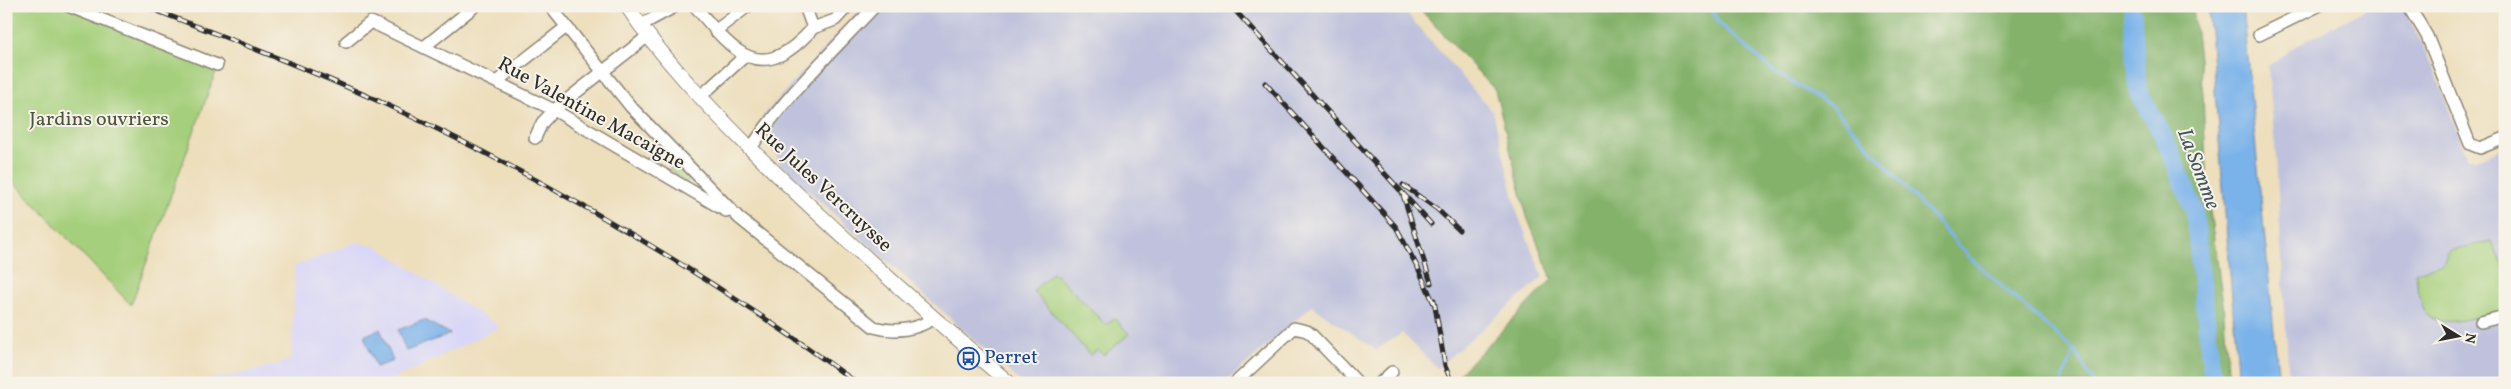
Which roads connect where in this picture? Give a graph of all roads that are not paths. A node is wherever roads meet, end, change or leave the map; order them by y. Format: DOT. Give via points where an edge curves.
graph roads {
  1 [pos="68,6"];
  2 [pos="550,6"];
  3 [pos="627,6"];
  4 [pos="676,6"];
  5 [pos="695,6"];
  6 [pos="748,6"];
  7 [pos="805,6"];
  8 [pos="848,6"];
  9 [pos="875,6"];
  10 [pos="2318,6"];
  11 [pos="2409,6"];
  12 [pos="470,8"];
  13 [pos="565,28"];
  14 [pos="813,28"];
  15 [pos="644,31"];
  16 [pos="715,31"];
  17 [pos="2259,35"];
  18 [pos="346,42"];
  19 [pos="424,47"];
  20 [pos="745,56"];
  21 [pos="217,65"];
  22 [pos="601,72"];
  23 [pos="496,82"];
  24 [pos="701,96"];
  25 [pos="554,110"];
  26 [pos="535,138"];
  27 [pos="2505,138"];
  28 [pos="750,148"];
  29 [pos="739,218"];
  30 [pos="2505,316"];
  31 [pos="934,318"];
  32 [pos="2481,322"];
  33 [pos="1392,372"];
  34 [pos="1008,383"];
  35 [pos="1235,383"];
  36 [pos="1358,383"];
  37 [pos="1380,383"];
  1 -- 21 [label="street"];
  2 -- 13 [label="street"];
  3 -- 15 [label="main road, Rue Jules Vercruysse"];
  4 -- 15 [label="street"];
  5 -- 16 [label="street"];
  6 -- 16 [label="street"];
  7 -- 14 [label="street"];
  8 -- 14 [label="street" via="835,20"];
  9 -- 28 [label="street" via="813,72"];
  10 -- 17 [label="street"];
  11 -- 27 [label="street" via="2428,36 2470,144 2480,148"];
  12 -- 19 [label="street"];
  13 -- 22 [label="street"];
  13 -- 23 [label="street"];
  14 -- 20 [label="street" via="800,42 778,56 764,59"];
  15 -- 22 [label="street"];
  15 -- 24 [label="main road, Rue Jules Vercruysse"];
  16 -- 20 [label="street" via="731,49"];
  18 -- 19 [label="street, Rue Valentine Macaigne" via="372,22"];
  19 -- 23 [label="street, Rue Valentine Macaigne"];
  20 -- 24 [label="street"];
  22 -- 25 [label="street"];
  22 -- 29 [label="street"];
  23 -- 25 [label="street, Rue Valentine Macaigne"];
  24 -- 28 [label="main road, Rue Jules Vercruysse"];
  25 -- 26 [label="street"];
  25 -- 29 [label="street, Rue Valentine Macaigne"];
  28 -- 31 [label="main road, Rue Jules Vercruysse" via="782,181"];
  29 -- 31 [label="street" via="874,327 904,329"];
  30 -- 32 [label="street"];
  31 -- 34 [label="main road, Rue Jules Vercruysse"];
  33 -- 37 [label="street"];
  35 -- 36 [label="street" via="1294,328 1312,335"];
}
